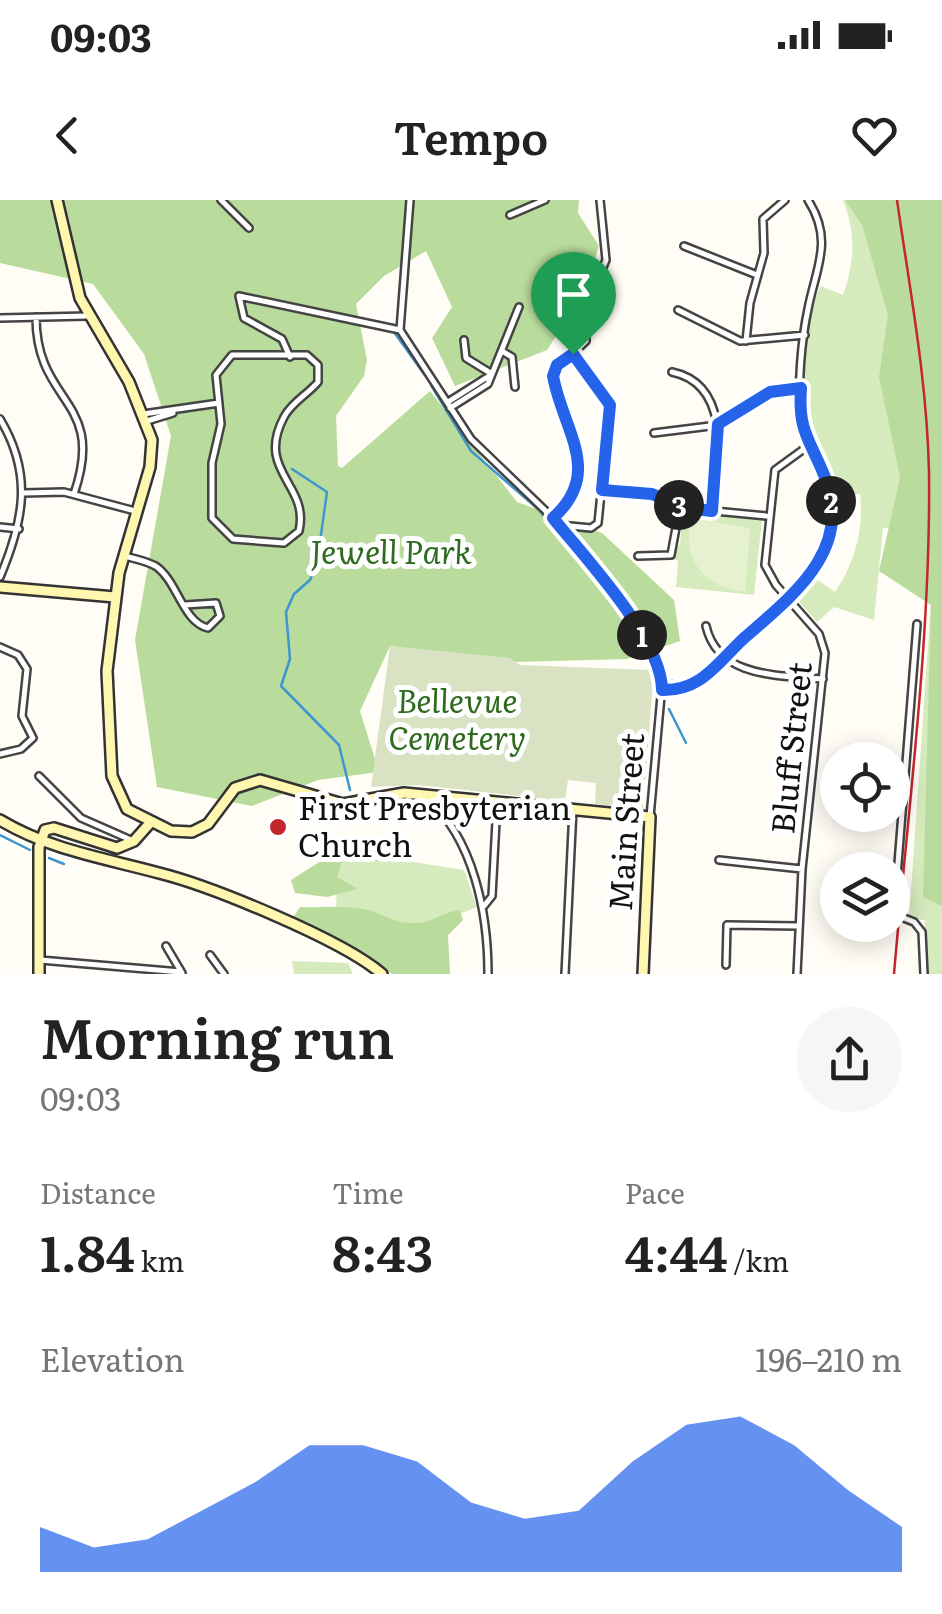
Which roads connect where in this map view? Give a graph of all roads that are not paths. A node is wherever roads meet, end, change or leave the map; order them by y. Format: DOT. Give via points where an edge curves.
graph roads {
  1 [pos="57,200"];
  2 [pos="221,200"];
  3 [pos="410,200"];
  4 [pos="545,200"];
  5 [pos="600,200"];
  6 [pos="785,200"];
  7 [pos="808,200"];
  8 [pos="510,215"];
  9 [pos="250,228"];
  10 [pos="684,246"];
  11 [pos="757,275"];
  12 [pos="519,307"];
  13 [pos="678,310"];
  14 [pos="87,316"];
  15 [pos="36,317"];
  16 [pos="0,318"];
  17 [pos="400,330"];
  18 [pos="805,335"];
  19 [pos="464,340"];
  20 [pos="746,341"];
  21 [pos="502,351"];
  22 [pos="573,354"];
  23 [pos="290,357"];
  24 [pos="672,372"];
  25 [pos="492,374"];
  26 [pos="515,388"];
  27 [pos="801,388"];
  28 [pos="220,402"];
  29 [pos="449,405"];
  30 [pos="145,417"];
  31 [pos="0,419"];
  32 [pos="718,424"];
  33 [pos="654,434"];
  34 [pos="808,446"];
  35 [pos="602,490"];
  36 [pos="24,493"];
  37 [pos="74,494"];
  38 [pos="680,506"];
  39 [pos="135,510"];
  40 [pos="712,511"];
  41 [pos="768,516"];
  42 [pos="553,518"];
  43 [pos="559,526"];
  44 [pos="0,528"];
  45 [pos="19,529"];
  46 [pos="122,555"];
  47 [pos="638,556"];
  48 [pos="0,576"];
  49 [pos="0,587"];
  50 [pos="115,597"];
  51 [pos="788,599"];
  52 [pos="185,605"];
  53 [pos="917,624"];
  54 [pos="706,626"];
  55 [pos="0,647"];
  56 [pos="725,656"];
  57 [pos="823,679"];
  58 [pos="662,688"];
  59 [pos="0,754"];
  60 [pos="39,776"];
  61 [pos="424,796"];
  62 [pos="497,801"];
  63 [pos="573,809"];
  64 [pos="650,817"];
  65 [pos="0,820"];
  66 [pos="150,823"];
  67 [pos="40,841"];
  68 [pos="134,841"];
  69 [pos="719,860"];
  70 [pos="802,869"];
  71 [pos="484,906"];
  72 [pos="798,926"];
  73 [pos="166,946"];
  74 [pos="210,955"];
  75 [pos="38,960"];
  76 [pos="726,964"];
  77 [pos="182,973"];
  78 [pos="38,974"];
  79 [pos="224,974"];
  80 [pos="382,974"];
  81 [pos="488,974"];
  82 [pos="564,974"];
  83 [pos="643,974"];
  84 [pos="797,974"];
  85 [pos="924,974"];
  1 -- 14 [label="street"];
  2 -- 9 [label="street"];
  3 -- 17 [label="street"];
  4 -- 8 [label="street"];
  5 -- 22 [label="street" via="605,266 588,303 584,345"];
  6 -- 11 [label="street" via="760,217 764,253"];
  7 -- 18 [label="street" via="824,253"];
  10 -- 11 [label="street"];
  11 -- 20 [label="street"];
  12 -- 21 [label="street"];
  13 -- 20 [label="street"];
  14 -- 15 [label="street"];
  14 -- 30 [label="street"];
  15 -- 16 [label="street"];
  15 -- 37 [label="street" via="46,375 79,418 85,437"];
  17 -- 23 [label="street" via="239,296 244,318 282,339"];
  17 -- 29 [label="street, Main Street"];
  18 -- 20 [label="street"];
  18 -- 27 [label="street"];
  19 -- 25 [label="street" via="469,362"];
  21 -- 25 [label="street"];
  21 -- 26 [label="street" via="512,356"];
  22 -- 35 [label="street" via="610,405"];
  22 -- 42 [label="street" via="553,376 580,478 574,496"];
  23 -- 28 [label="street" via="228,357 216,375"];
  23 -- 28 [label="street" via="311,356 320,376 280,428 278,468 302,507 289,541 238,541 214,522"];
  24 -- 32 [label="street" via="700,389"];
  25 -- 29 [label="street" via="483,388"];
  27 -- 32 [label="street" via="770,392"];
  27 -- 34 [label="street"];
  28 -- 30 [label="street"];
  29 -- 42 [label="street, Main Street" via="477,447"];
  30 -- 39 [label="street" via="152,460"];
  31 -- 36 [label="street" via="18,453"];
  32 -- 33 [label="street"];
  32 -- 40 [label="street"];
  34 -- 41 [label="street, Bluff Street" via="775,470"];
  34 -- 51 [label="street" via="828,485 831,525 819,564"];
  35 -- 38 [label="street" via="652,494"];
  35 -- 43 [label="street" via="596,526"];
  36 -- 37 [label="street"];
  36 -- 45 [label="street"];
  37 -- 39 [label="street"];
  38 -- 40 [label="street"];
  38 -- 47 [label="street" via="671,554"];
  39 -- 46 [label="street"];
  40 -- 41 [label="street"];
  41 -- 51 [label="street, Bluff Street" via="765,564"];
  42 -- 43 [label="street, Main Street"];
  43 -- 58 [label="street, Main Street" via="638,630"];
  44 -- 45 [label="street"];
  45 -- 48 [label="street"];
  46 -- 50 [label="street"];
  46 -- 52 [label="street" via="158,568"];
  49 -- 50 [label="street"];
  50 -- 66 [label="street" via="106,694 112,776 124,806"];
  51 -- 56 [label="street"];
  51 -- 57 [label="street, Bluff Street" via="822,640"];
  52 -- 52 [label="street" via="202,628 220,616 216,603"];
  53 -- 85 [label="street" via="894,914 922,932"];
  54 -- 56 [label="street"];
  55 -- 59 [label="street" via="18,655 27,669 22,716 33,738 22,749"];
  56 -- 57 [label="street" via="746,670"];
  56 -- 58 [label="street" via="689,689"];
  57 -- 70 [label="street, Bluff Street"];
  58 -- 64 [label="street, Main Street"];
  60 -- 68 [label="street" via="80,818"];
  61 -- 62 [label="street"];
  61 -- 66 [label="street" via="389,794 343,804 252,781 236,788 200,829 178,832"];
  61 -- 71 [label="street" via="450,822"];
  62 -- 63 [label="street"];
  62 -- 71 [label="street" via="492,896"];
  63 -- 64 [label="street"];
  63 -- 82 [label="street"];
  64 -- 83 [label="street, Main Street"];
  65 -- 67 [label="street"];
  66 -- 68 [label="street"];
  67 -- 68 [label="street" via="49,827 103,846"];
  67 -- 75 [label="street"];
  67 -- 80 [label="street" via="190,882 345,949"];
  69 -- 70 [label="street"];
  70 -- 72 [label="street, Bluff Street"];
  71 -- 81 [label="street"];
  72 -- 76 [label="street" via="727,925"];
  72 -- 84 [label="street, Bluff Street"];
  73 -- 77 [label="street"];
  74 -- 79 [label="street"];
  75 -- 77 [label="street"];
  75 -- 78 [label="street"];
}
